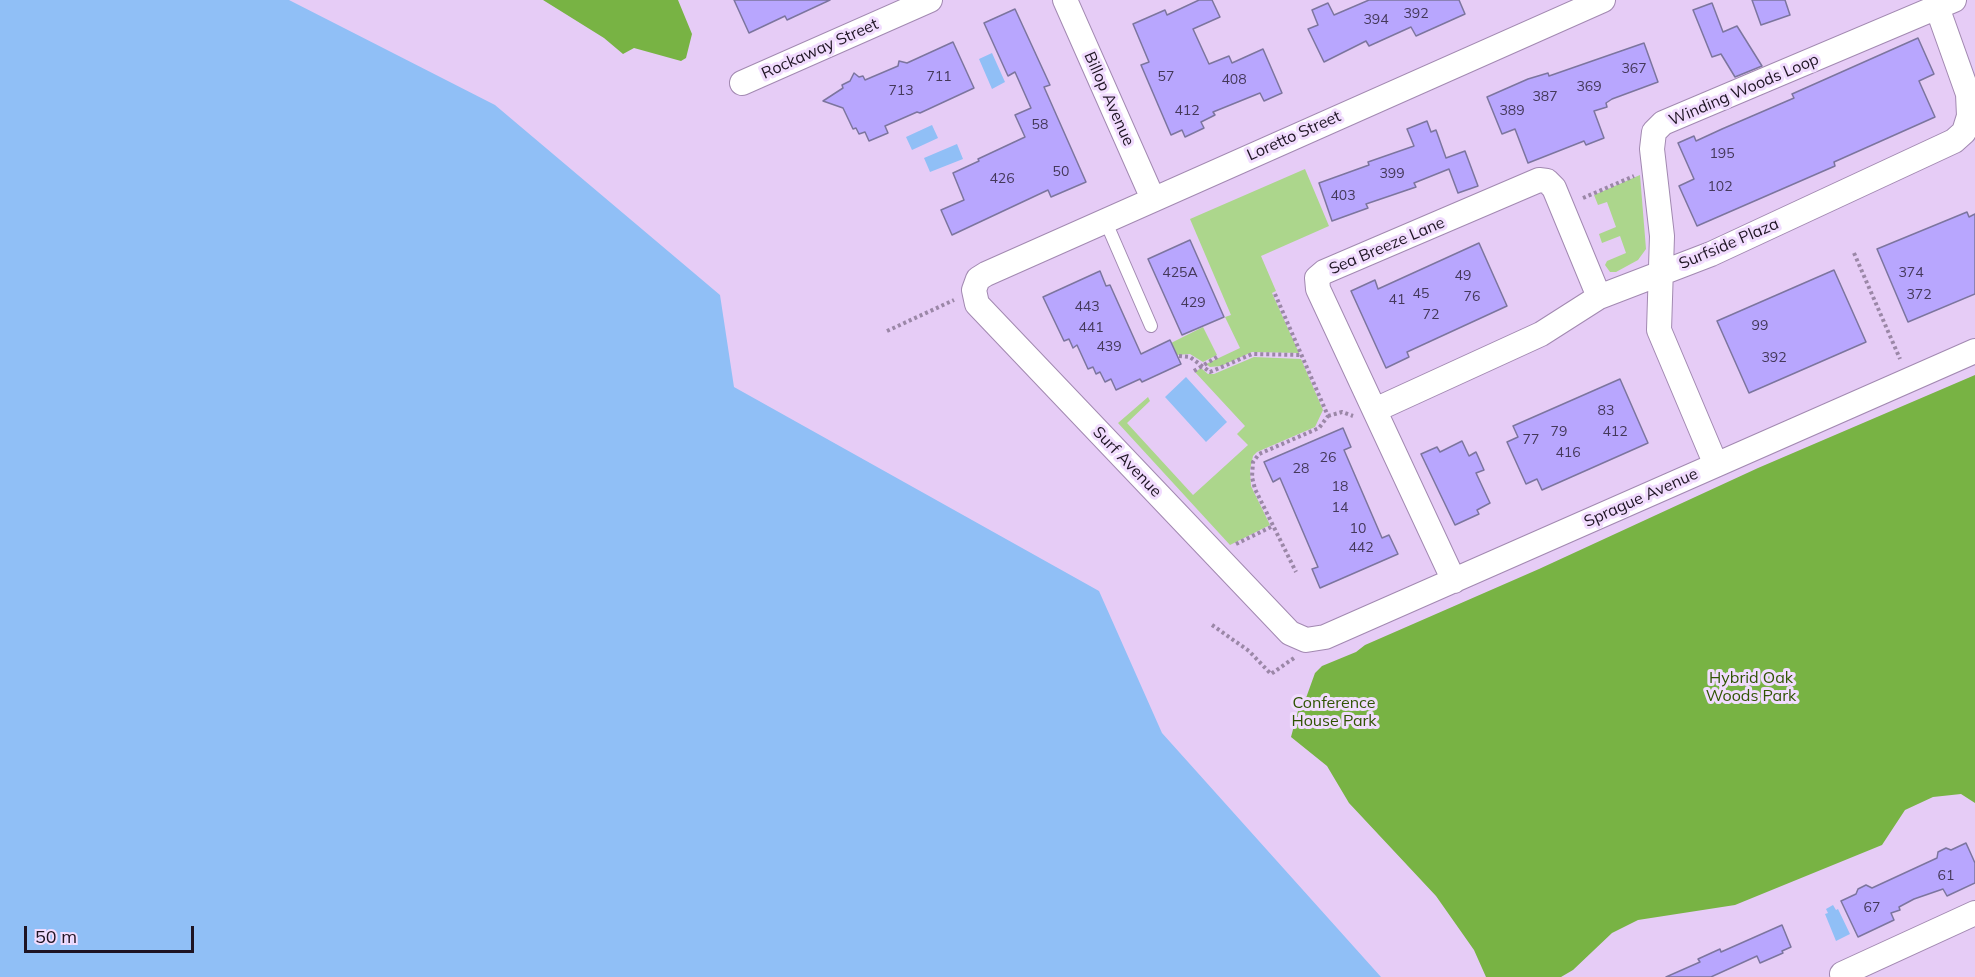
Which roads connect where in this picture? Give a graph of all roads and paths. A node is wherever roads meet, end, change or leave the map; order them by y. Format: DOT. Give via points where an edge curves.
graph roads {
  1 [pos="930,0"];
  2 [pos="1065,0"];
  3 [pos="1603,0"];
  4 [pos="1946,4"];
  5 [pos="742,83"];
  6 [pos="1640,173"];
  7 [pos="1595,193"];
  8 [pos="1153,199"];
  9 [pos="1105,220"];
  10 [pos="1854,253"];
  11 [pos="1662,272"];
  12 [pos="980,282"];
  13 [pos="1275,294"];
  14 [pos="1599,297"];
  15 [pos="1151,326"];
  16 [pos="887,331"];
  17 [pos="1975,351"];
  18 [pos="1302,355"];
  19 [pos="1179,356"];
  20 [pos="1217,357"];
  21 [pos="1900,358"];
  22 [pos="1201,365"];
  23 [pos="1194,371"];
  24 [pos="1375,410"];
  25 [pos="1716,465"];
  26 [pos="1273,526"];
  27 [pos="1229,548"];
  28 [pos="1296,572"];
  29 [pos="1454,581"];
  30 [pos="1212,625"];
  31 [pos="1306,640"];
  32 [pos="1975,913"];
  33 [pos="1842,975"];
  1 -- 5 [label="street, Rockaway Street"];
  2 -- 8 [label="street, Billop Avenue"];
  3 -- 8 [label="street, Loretto Street"];
  4 -- 11 [label="street, Winding Woods Loop" via="1658,127 1652,149"];
  4 -- 11 [label="street, Surfside Plaza" via="1968,93 1969,116 1964,132 1954,141 1722,249"];
  6 -- 7 [label="path"];
  8 -- 9 [label="street, Loretto Street"];
  9 -- 12 [label="street, Loretto Street"];
  9 -- 15 [label="lane"];
  10 -- 21 [label="path"];
  11 -- 14 [label="street, Surfside Plaza"];
  11 -- 25 [label="street, Winding Woods Loop" via="1659,330"];
  12 -- 16 [label="path"];
  12 -- 31 [label="street, Surf Avenue" via="977,304 993,322 1290,633"];
  13 -- 18 [label="path"];
  14 -- 24 [label="street, Surfside Plaza" via="1540,334"];
  14 -- 24 [label="street, Sea Breeze Lane" via="1554,188 1539,180 1324,272 1317,278 1318,289"];
  17 -- 25 [label="street, Sprague Avenue"];
  18 -- 22 [label="path" via="1252,354 1210,372"];
  18 -- 26 [label="path" via="1328,416 1319,428 1259,454 1253,462 1253,482"];
  19 -- 22 [label="path" via="1190,357"];
  20 -- 22 [label="path"];
  22 -- 23 [label="path"];
  24 -- 29 [label="street, Sea Breeze Lane"];
  25 -- 29 [label="street, Sprague Avenue"];
  26 -- 27 [label="path"];
  26 -- 28 [label="path"];
  29 -- 31 [label="street, Sprague Avenue" via="1325,638"];
  30 -- 31 [label="path" via="1249,651 1271,674 1294,659"];
  32 -- 33 [label="street"];
}
